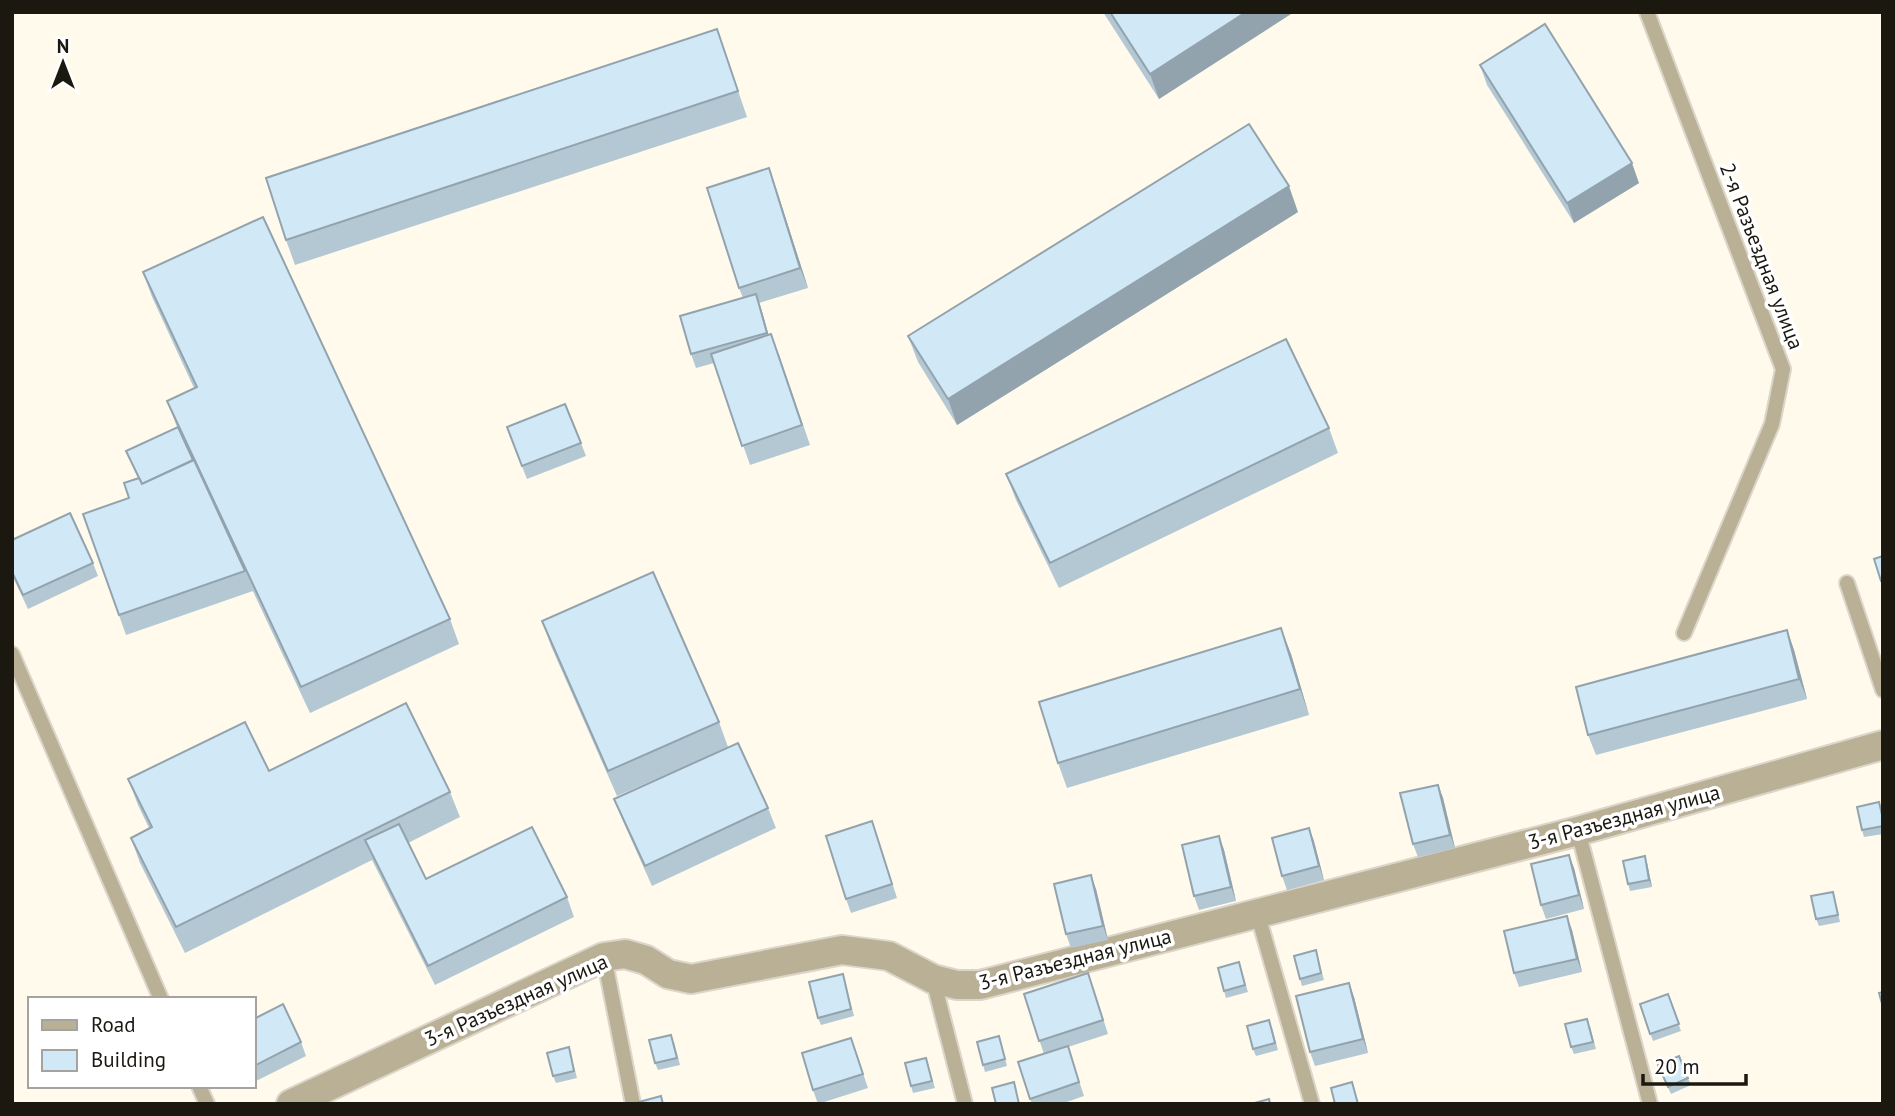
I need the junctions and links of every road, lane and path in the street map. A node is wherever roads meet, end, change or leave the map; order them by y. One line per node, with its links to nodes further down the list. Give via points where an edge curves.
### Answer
1 (1647, 12): 3 (lane, 2-я Разъездная улица, via 1783,369 1772,424)
2 (1847, 583): 5 (lane)
3 (1684, 633)
4 (12, 654): 11 (lane)
5 (1883, 690)
6 (1883, 745): 7 (street, 3-я Разъездная улица)
7 (1578, 831): 8 (street, 3-я Разъездная улица); 18 (lane)
8 (1256, 912): 10 (street, 3-я Разъездная улица, via 980,985); 17 (lane)
9 (604, 957): 10 (street, 3-я Разъездная улица, via 625,954 691,979 842,950 889,956); 14 (street, 3-я Разъездная улица); 15 (lane)
10 (933, 979): 16 (lane)
11 (160, 997)
12 (200, 1088): 13 (lane)
13 (207, 1104)
14 (291, 1104)
15 (633, 1104)
16 (965, 1104)
17 (1312, 1104)
18 (1650, 1104)

